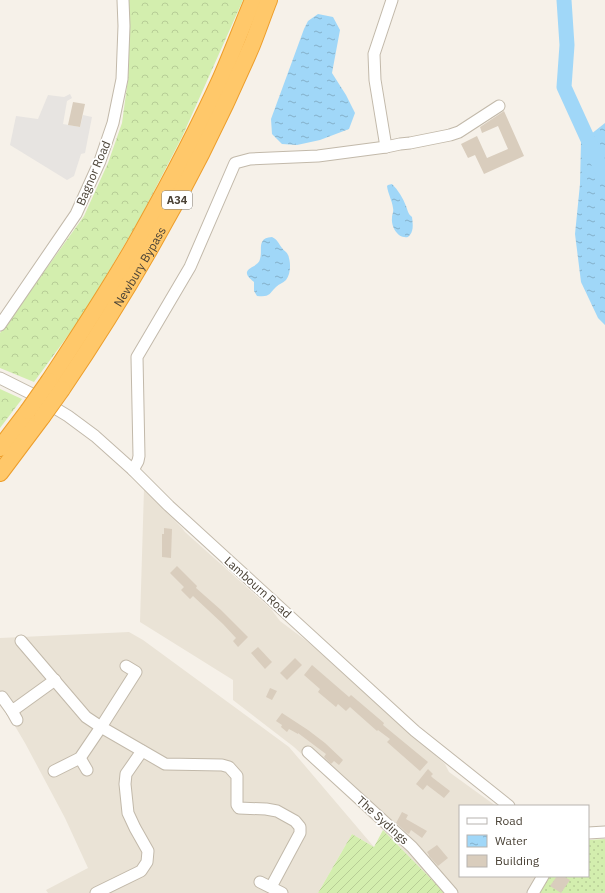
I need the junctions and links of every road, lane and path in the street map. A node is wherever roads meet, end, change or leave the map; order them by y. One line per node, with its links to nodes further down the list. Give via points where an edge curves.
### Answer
1 (123, 0): 7 (street, Bagnor Road, via 122,79 113,123 100,161 76,214)
2 (253, 0): 9 (highway, Newbury Bypass / A34, via 221,78 166,188)
3 (269, 0): 9 (highway, Newbury Bypass / A34, via 235,82 172,209 120,299)
4 (392, 0): 6 (street, via 374,54 375,80)
5 (499, 106): 6 (street, via 459,132)
6 (386, 147): 12 (street, via 318,156 250,159 234,163 190,267 136,357 139,456)
7 (0, 325)
8 (0, 378): 12 (street, Lambourn Road, via 68,416)
9 (56, 385): 10 (highway, Newbury Bypass / A34, bridge)
10 (35, 414): 11 (highway, Newbury Bypass / A34); 13 (highway, Newbury Bypass / A34)
11 (0, 448)
12 (133, 470): 24 (street, Lambourn Road, via 182,519 415,731)
13 (0, 473)
14 (21, 641): 16 (street)
15 (126, 666): 18 (street, via 140,675)
16 (54, 680): 17 (street, via 15,715); 18 (street, via 86,717)
17 (2, 697)
18 (101, 727): 19 (street); 21 (street)
19 (142, 751): 29 (street, via 165,764 229,767 236,776 236,805 239,808 277,811 295,821 300,827 300,833); 30 (street, via 126,774 125,784 128,813 148,851 147,862 141,871)
20 (308, 752): 32 (street, The Sydings, via 412,847)
21 (80, 758): 22 (street); 23 (street)
22 (54, 770)
23 (87, 770)
24 (508, 805)
25 (605, 832): 26 (street)
26 (589, 833)
27 (542, 877): 33 (street)
28 (260, 882): 29 (street)
29 (271, 887): 31 (street)
30 (96, 893)
31 (282, 893)
32 (452, 893)
33 (533, 893)

